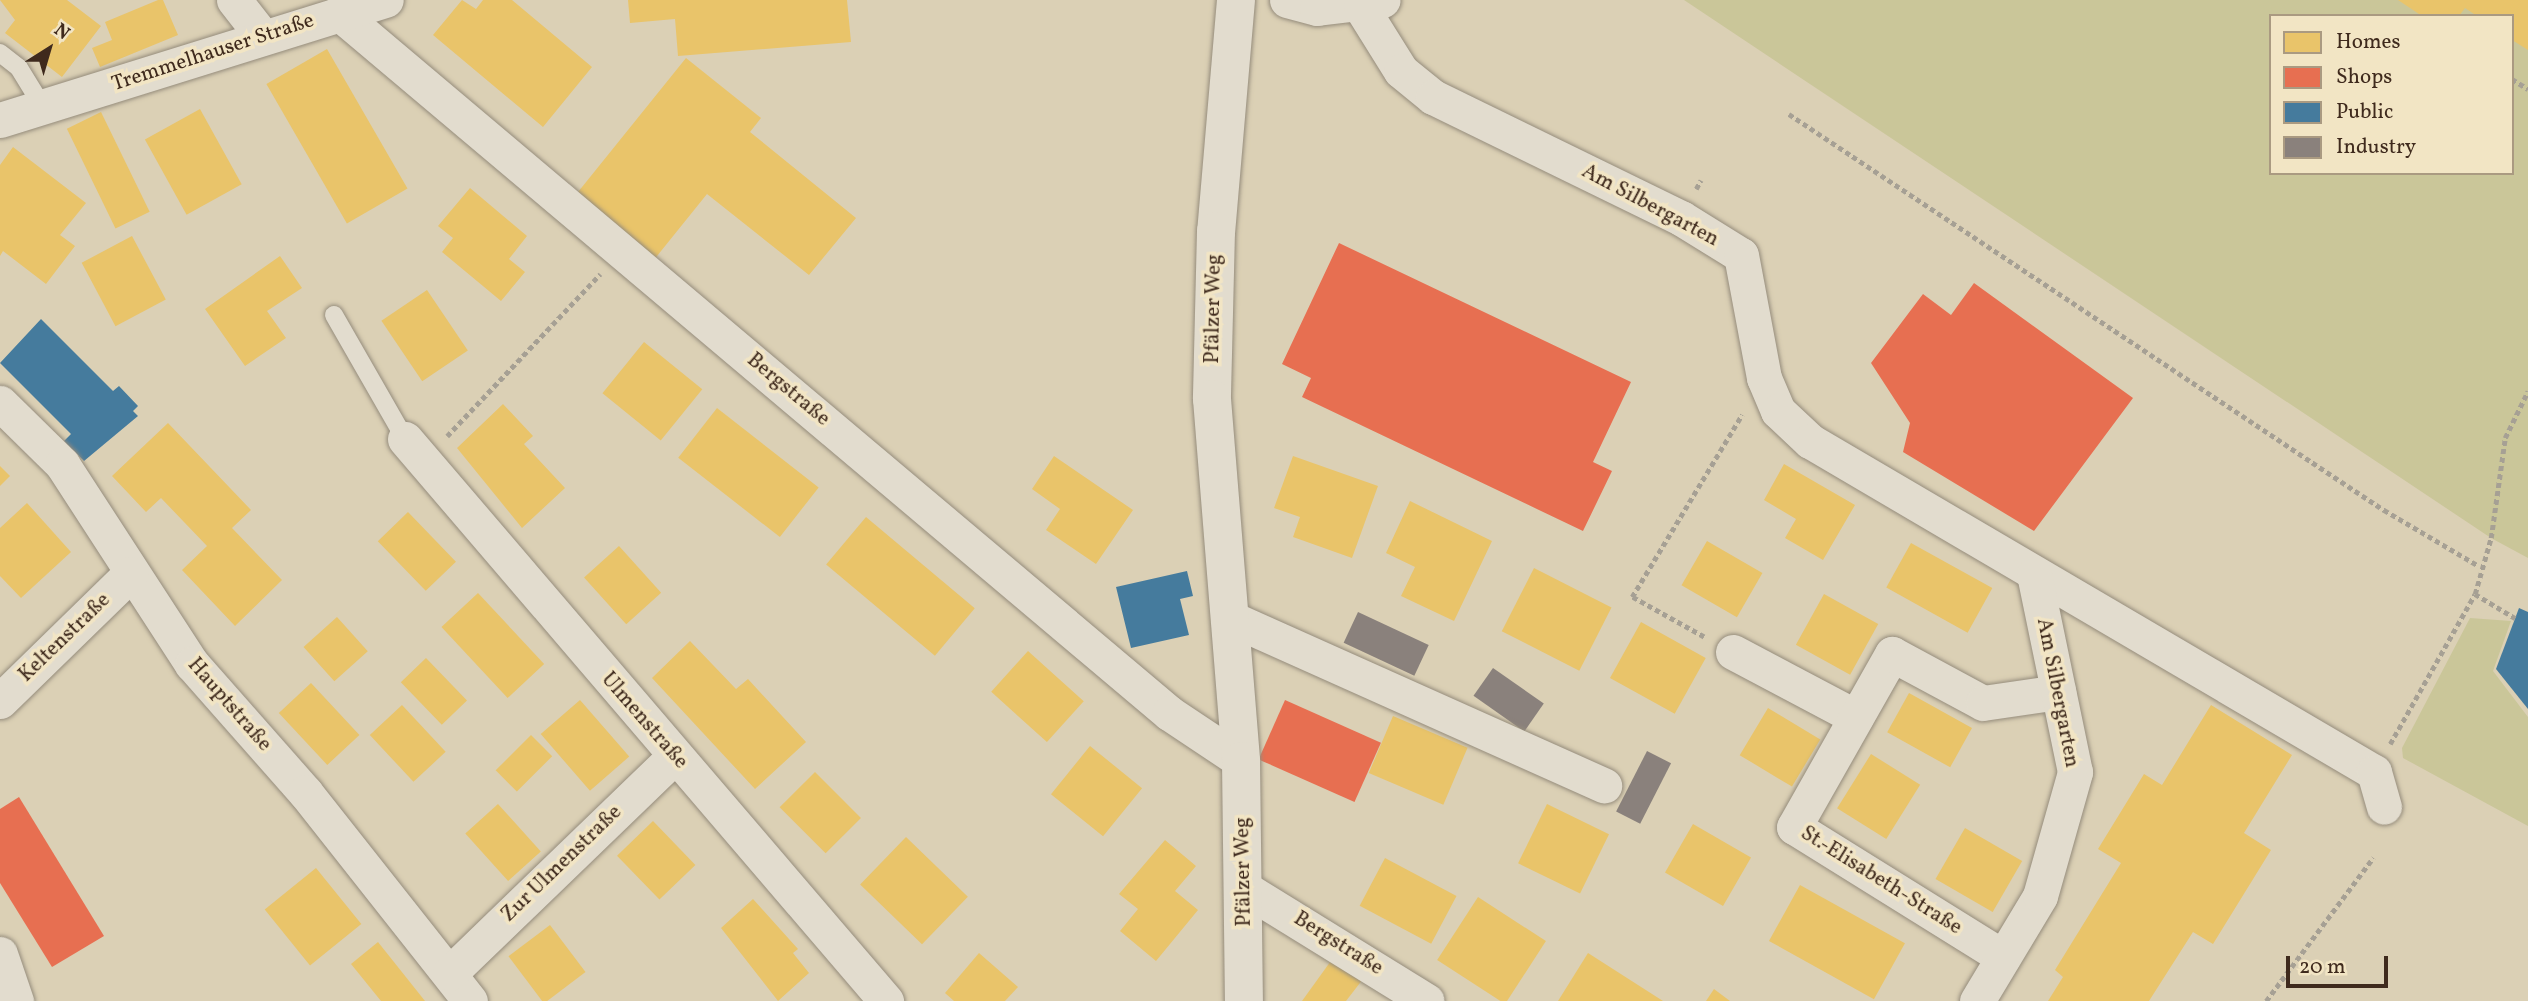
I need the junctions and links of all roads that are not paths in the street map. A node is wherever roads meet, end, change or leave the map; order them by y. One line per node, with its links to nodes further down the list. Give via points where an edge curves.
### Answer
1 (234, 0): 7 (street)
2 (386, 0): 6 (street, Tremmelhauser Straße)
3 (1236, 0): 16 (street, Pfälzer Weg, via 1216,231 1212,400)
4 (1287, 0): 5 (street, via 1317,8)
5 (1372, 3): 15 (street, Am Silbergarten, via 1401,71 1433,97 1681,218 1741,255 1764,378 1778,411 1810,441)
6 (339, 13): 7 (street, Tremmelhauser Straße); 22 (street, Bergstraße, via 1169,713)
7 (263, 37): 9 (street, Tremmelhauser Straße)
8 (0, 54): 9 (lane, via 19,68)
9 (43, 107): 10 (street, Tremmelhauser Straße)
10 (0, 120)
11 (334, 315): 13 (lane)
12 (0, 403): 14 (street, Hauptstraße, via 62,464)
13 (413, 451): 21 (street, Ulmenstraße)
14 (130, 574): 19 (street, Keltenstraße); 28 (street, Hauptstraße, via 192,664)
15 (2034, 574): 18 (street, Am Silbergarten); 24 (street, Am Silbergarten, via 2374,772)
16 (1230, 618): 22 (street, Pfälzer Weg); 23 (street)
17 (1733, 652): 20 (street)
18 (2058, 692): 20 (street, St.-Elisabeth-Straße, via 1983,703 1892,654); 27 (street, Am Silbergarten, via 2075,772 2040,896)
19 (0, 701)
20 (1856, 717): 27 (street, St.-Elisabeth-Straße, via 1794,827)
21 (675, 756): 28 (street, Zur Ulmenstraße); 31 (street, Ulmenstraße)
22 (1241, 761): 25 (street, Pfälzer Weg)
23 (1604, 785)
24 (2384, 807)
25 (1247, 890): 32 (street, Pfälzer Weg); 33 (street, Bergstraße)
26 (0, 954): 29 (street)
27 (2003, 957): 34 (street, Am Silbergarten)
28 (450, 973): 30 (street, Hauptstraße)
29 (16, 1001)
30 (470, 1001)
31 (886, 1001)
32 (1244, 1001)
33 (1427, 1001)
34 (1977, 1001)

